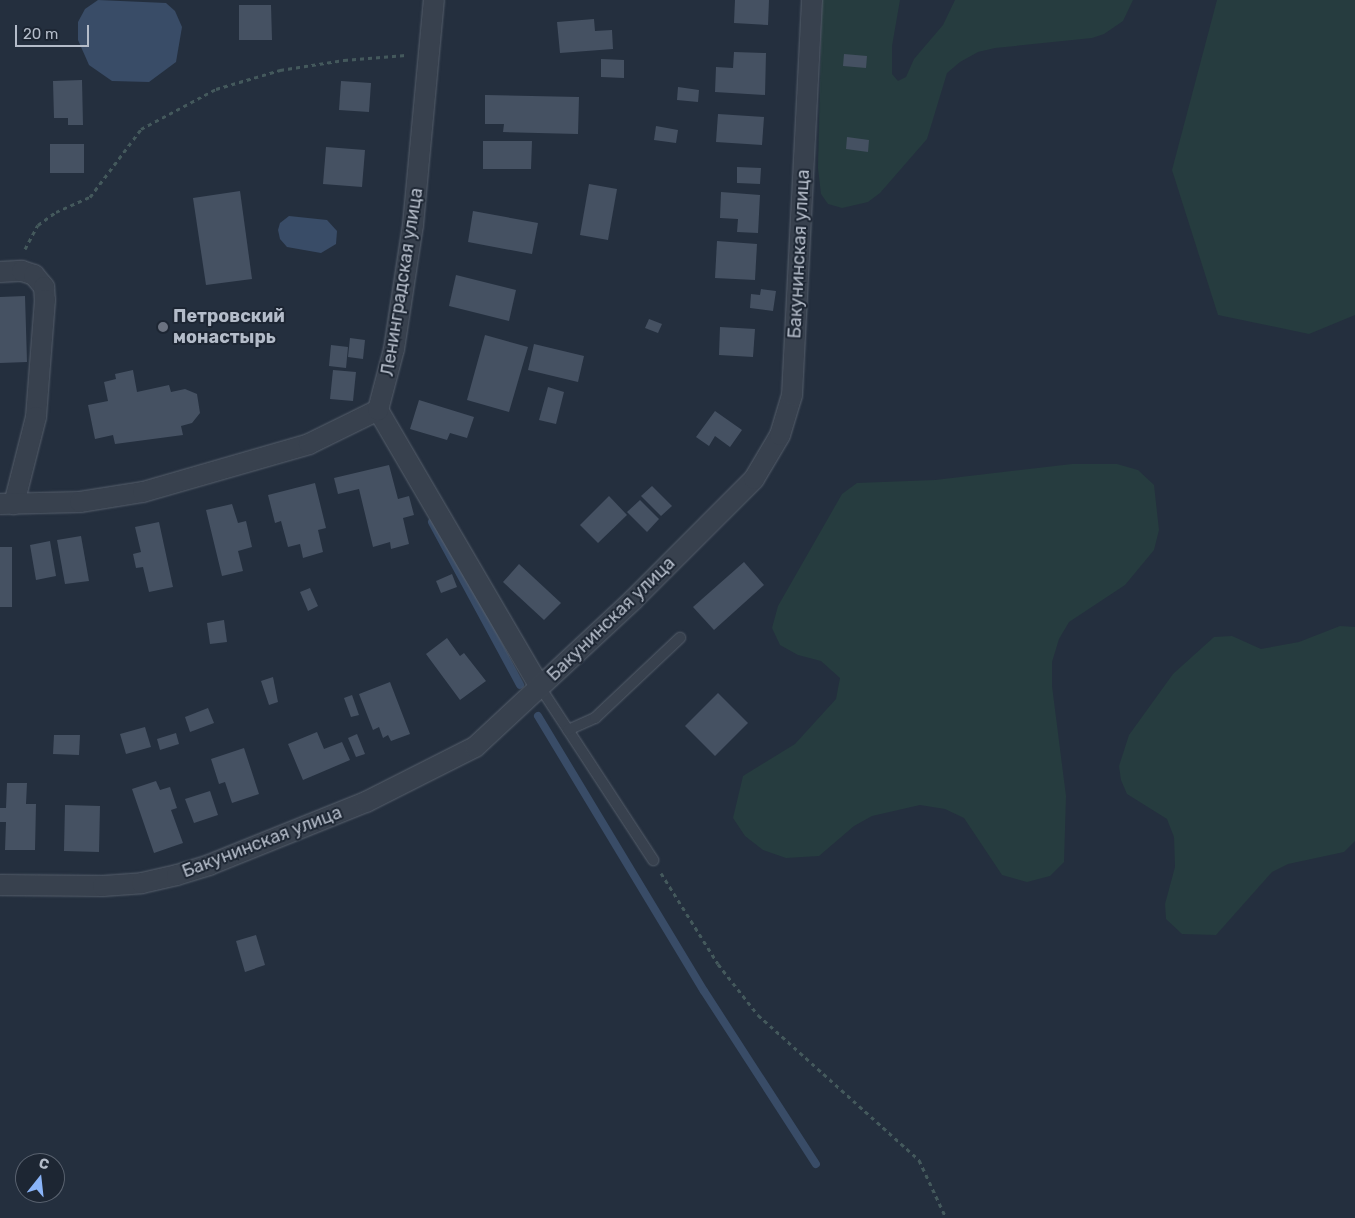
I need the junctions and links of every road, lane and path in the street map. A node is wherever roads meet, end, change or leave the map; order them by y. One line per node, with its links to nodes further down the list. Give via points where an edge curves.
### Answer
1 (434, 0): 3 (street, Ленинградская улица)
2 (812, 0): 9 (street, Бакунинская улица, via 792,395 780,435 754,479 634,600)
3 (429, 54): 4 (path, via 344,60 280,70 216,89 162,116 141,128 90,197 56,212 38,225 25,248); 6 (street, Ленинградская улица, via 414,225 394,349)
4 (22, 271): 5 (street); 7 (street, via 40,279 45,300 36,417)
5 (0, 272)
6 (378, 410): 7 (street, via 309,444 143,492 80,502); 9 (street)
7 (7, 504)
8 (680, 638): 10 (lane, via 595,718)
9 (540, 687): 10 (lane); 12 (street, Бакунинская улица, via 475,747 366,802 209,865 142,883)
10 (568, 730): 11 (lane)
11 (652, 860): 13 (path, via 718,964 758,1015 919,1160)
12 (0, 885)
13 (946, 1218)

